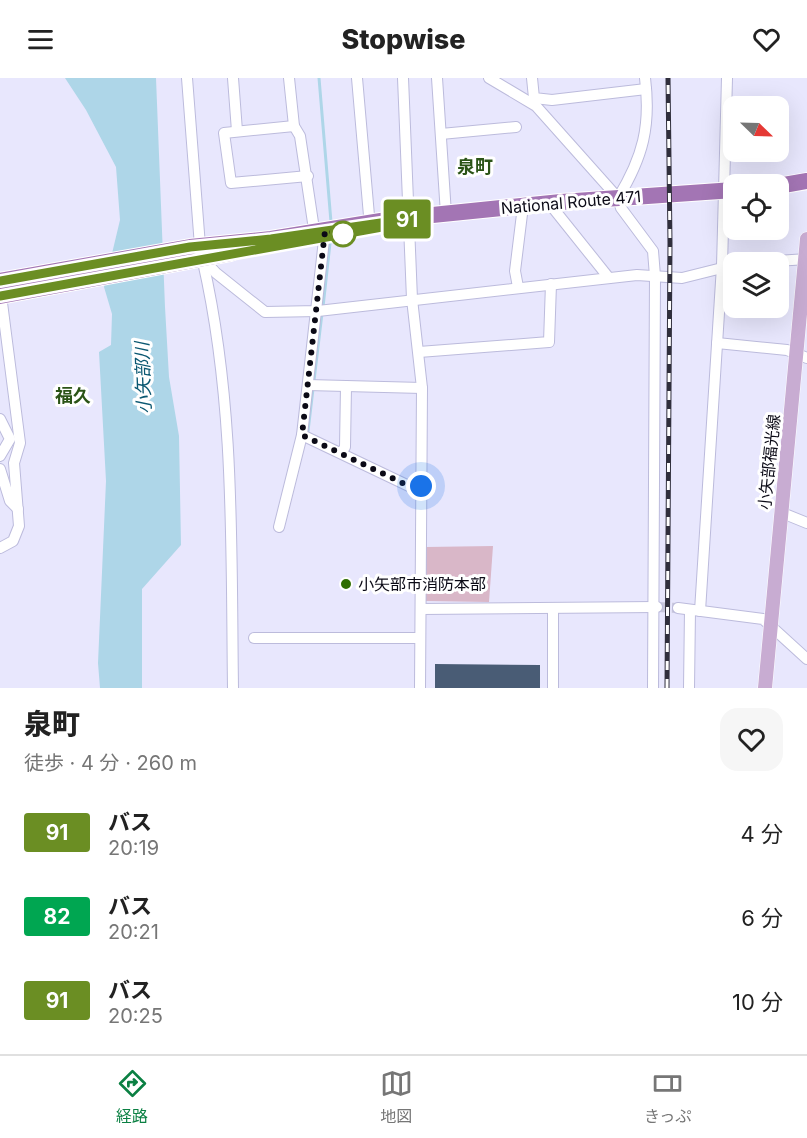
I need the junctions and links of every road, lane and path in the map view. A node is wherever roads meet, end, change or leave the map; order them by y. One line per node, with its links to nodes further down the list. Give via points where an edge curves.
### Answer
1 (187, 78): 28 (street)
2 (233, 78): 13 (street)
3 (289, 78): 11 (street)
4 (357, 78): 25 (street)
5 (403, 78): 24 (street)
6 (436, 78): 14 (street)
7 (489, 78): 20 (street, via 536,106)
8 (532, 78): 10 (street, via 534,98 552,100)
9 (727, 78): 15 (street)
10 (646, 83): 20 (street, via 642,150 636,169)
11 (294, 126): 13 (street); 16 (street, via 300,136)
12 (516, 127): 14 (street)
13 (237, 131): 16 (street, via 224,133 231,183)
14 (441, 134): 23 (street)
15 (729, 174)
16 (308, 176): 26 (street)
17 (807, 181): 18 (highway)
18 (789, 184)
19 (723, 190): 20 (highway, National Route 471)
20 (618, 198): 21 (highway, National Route 471); 32 (street, via 621,208 653,251)
21 (549, 203): 22 (highway, National Route 471); 33 (street)
22 (523, 206): 23 (highway, National Route 471); 36 (street, via 515,271)
23 (446, 214): 24 (highway, National Route 471)
24 (408, 219): 25 (highway, National Route 471); 37 (street)
25 (370, 226): 26 (highway, National Route 471)
26 (320, 235): 28 (highway, National Route 471); 39 (street)
27 (807, 239): 29 (main road, 小矢部福光線)
28 (196, 253): 35 (highway, National Route 471); 39 (street, via 265,312); 66 (street, via 210,293 231,470)
29 (807, 259): 30 (street); 42 (main road, 小矢部福光線)
30 (789, 260)
31 (723, 266): 32 (street, via 682,278)
32 (655, 276): 33 (street); 57 (street)
33 (609, 278): 34 (street)
34 (551, 284): 36 (street); 41 (street, via 549,342)
35 (3, 286): 52 (street, via 20,443 14,463)
36 (518, 287): 37 (street)
37 (412, 299): 39 (street); 41 (street)
38 (723, 300): 40 (street)
39 (318, 311): 43 (street)
40 (717, 343): 42 (street, via 787,350); 61 (street)
41 (419, 352): 45 (street)
42 (801, 357): 53 (main road, 小矢部福光線)
43 (308, 385): 44 (street); 47 (street)
44 (346, 386): 45 (street); 48 (street)
45 (422, 388): 51 (street)
46 (0, 419): 49 (street, via 10,439)
47 (302, 435): 48 (street); 55 (street)
48 (342, 452): 51 (street, via 411,487)
49 (0, 456)
50 (0, 469): 52 (street, via 9,501)
51 (421, 486): 60 (street)
52 (18, 509): 56 (street, via 20,526 13,541)
53 (780, 512): 54 (street); 62 (main road, 小矢部福光線)
54 (807, 523)
55 (279, 527)
56 (0, 548)
57 (655, 607): 58 (street); 69 (street)
58 (553, 608): 60 (street); 68 (street)
59 (678, 608): 61 (street)
60 (421, 609): 64 (street)
61 (695, 611): 62 (street, via 763,619); 70 (street)
62 (772, 624): 65 (street); 71 (main road, 小矢部福光線)
63 (254, 638): 64 (street)
64 (420, 638): 67 (street)
65 (807, 659)
66 (232, 688)
67 (420, 688)
68 (554, 688)
69 (653, 688)
70 (689, 688)
71 (765, 688)

